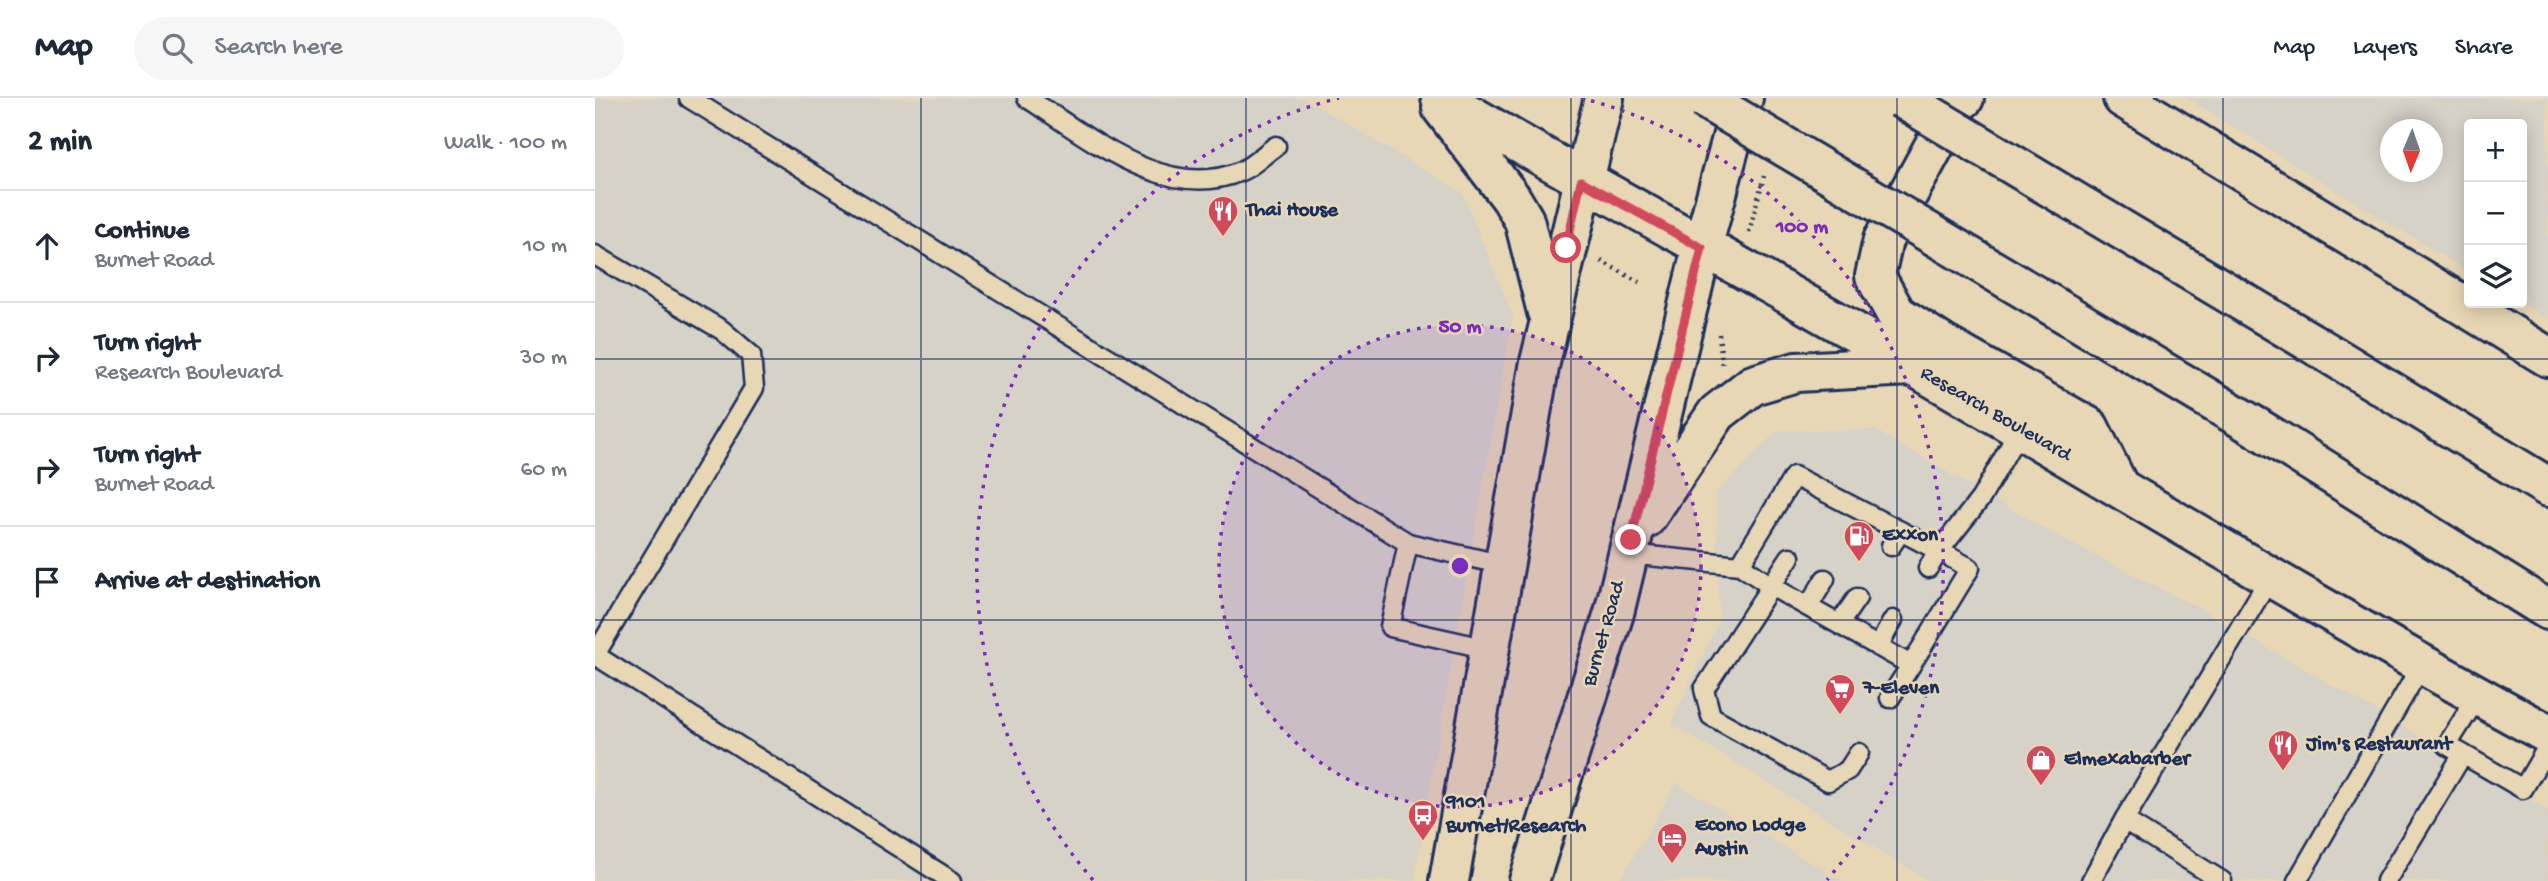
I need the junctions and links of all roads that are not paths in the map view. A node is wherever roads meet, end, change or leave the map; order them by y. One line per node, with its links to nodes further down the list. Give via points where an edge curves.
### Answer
1 (689, 98): 22 (lane)
2 (1027, 98): 11 (lane, via 1128,161 1168,177 1212,178 1242,171)
3 (1435, 98): 15 (main road, via 1524,220)
4 (1441, 98): 12 (main road, Research Boulevard)
5 (1604, 98): 12 (main road)
6 (1703, 98): 35 (main road, bridge, via 2256,427)
7 (1743, 98): 13 (main road, Burnet Road)
8 (1901, 98): 20 (main road, bridge)
9 (1964, 98): 19 (main road, via 1883,240 1875,276 1896,314 2089,427)
10 (2123, 98): 16 (main road)
11 (1276, 146)
12 (1581, 181): 13 (main road, Research Boulevard); 15 (main road)
13 (1702, 248): 17 (main road, Research Boulevard); 24 (main road, Burnet Road)
14 (595, 255): 40 (lane, via 722,330 751,355 754,388)
15 (1549, 323): 27 (main road)
16 (2548, 356)
17 (1912, 366): 18 (main road, Research Boulevard); 24 (main road, via 1796,372 1753,385 1717,413)
18 (2021, 429): 19 (main road, Research Boulevard); 25 (lane, via 1981,498)
19 (2119, 487): 30 (main road, Research Boulevard)
20 (2548, 487)
21 (1901, 531): 23 (lane); 25 (lane); 28 (lane, via 1862,519 1794,476)
22 (1408, 543): 27 (lane); 39 (lane, via 1390,627)
23 (1891, 546)
24 (1629, 547): 28 (lane); 52 (main road, Burnet Road, via 1614,613)
25 (1939, 551): 29 (lane); 41 (lane, via 1970,568)
26 (1790, 557): 32 (lane)
27 (1504, 565): 39 (main road)
28 (1740, 565): 32 (lane)
29 (1928, 569)
30 (2271, 576): 42 (main road, Research Boulevard); 49 (lane)
31 (1825, 579): 34 (lane)
32 (1771, 586): 34 (lane); 47 (lane, via 1704,689 1711,716 1828,781 1848,770)
33 (1857, 598): 37 (lane)
34 (1808, 607): 37 (lane)
35 (2548, 610)
36 (1893, 620): 38 (lane)
37 (1839, 624): 38 (lane)
38 (1878, 647): 41 (lane)
39 (1489, 649): 51 (main road)
40 (595, 655): 50 (lane)
41 (1911, 665): 44 (lane)
42 (2421, 666): 43 (main road, Research Boulevard); 55 (lane)
43 (2477, 696): 45 (main road, Research Boulevard); 48 (lane, via 2447,745)
44 (1890, 698)
45 (2548, 734)
46 (2548, 746): 48 (lane, via 2523,789)
47 (1859, 753)
48 (2463, 754): 56 (lane)
49 (2124, 820): 53 (lane); 54 (lane)
50 (953, 881)
51 (1449, 881)
52 (1529, 881)
53 (2091, 881)
54 (2222, 881)
55 (2297, 881)
56 (2386, 881)

